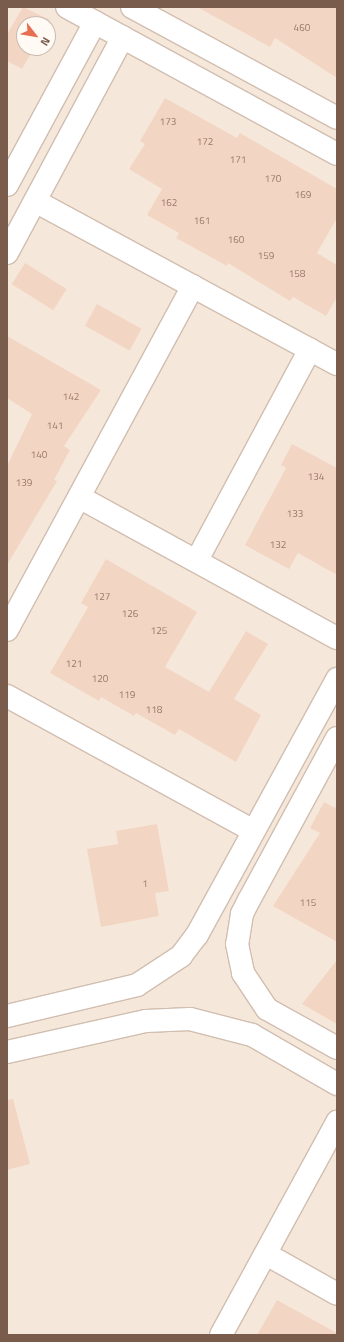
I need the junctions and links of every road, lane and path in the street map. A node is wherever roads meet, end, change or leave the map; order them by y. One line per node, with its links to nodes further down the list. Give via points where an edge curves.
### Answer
1 (67, 7): 4 (street)
2 (132, 7): 3 (street)
3 (153, 12): 6 (street)
4 (95, 22): 5 (street); 8 (street)
5 (123, 37): 7 (street); 9 (street)
6 (337, 118)
7 (337, 154)
8 (8, 183)
9 (35, 201): 10 (street); 11 (street)
10 (7, 253)
11 (193, 286): 12 (street); 14 (street)
12 (310, 349): 13 (street); 15 (street)
13 (337, 364)
14 (79, 497): 15 (street); 16 (street)
15 (197, 560): 17 (street)
16 (7, 630)
17 (337, 638)
18 (337, 678): 21 (street)
19 (7, 696): 21 (street)
20 (337, 738): 23 (street, via 249,900 238,944 243,973 267,1008)
21 (254, 831): 22 (street, via 197,935 161,973 112,993)
22 (7, 1016)
23 (337, 1048)
24 (7, 1052): 25 (street, via 146,1021 190,1019 252,1035)
25 (337, 1084)
26 (337, 1122): 27 (street)
27 (266, 1254): 28 (street); 29 (street)
28 (337, 1294)
29 (221, 1335)

